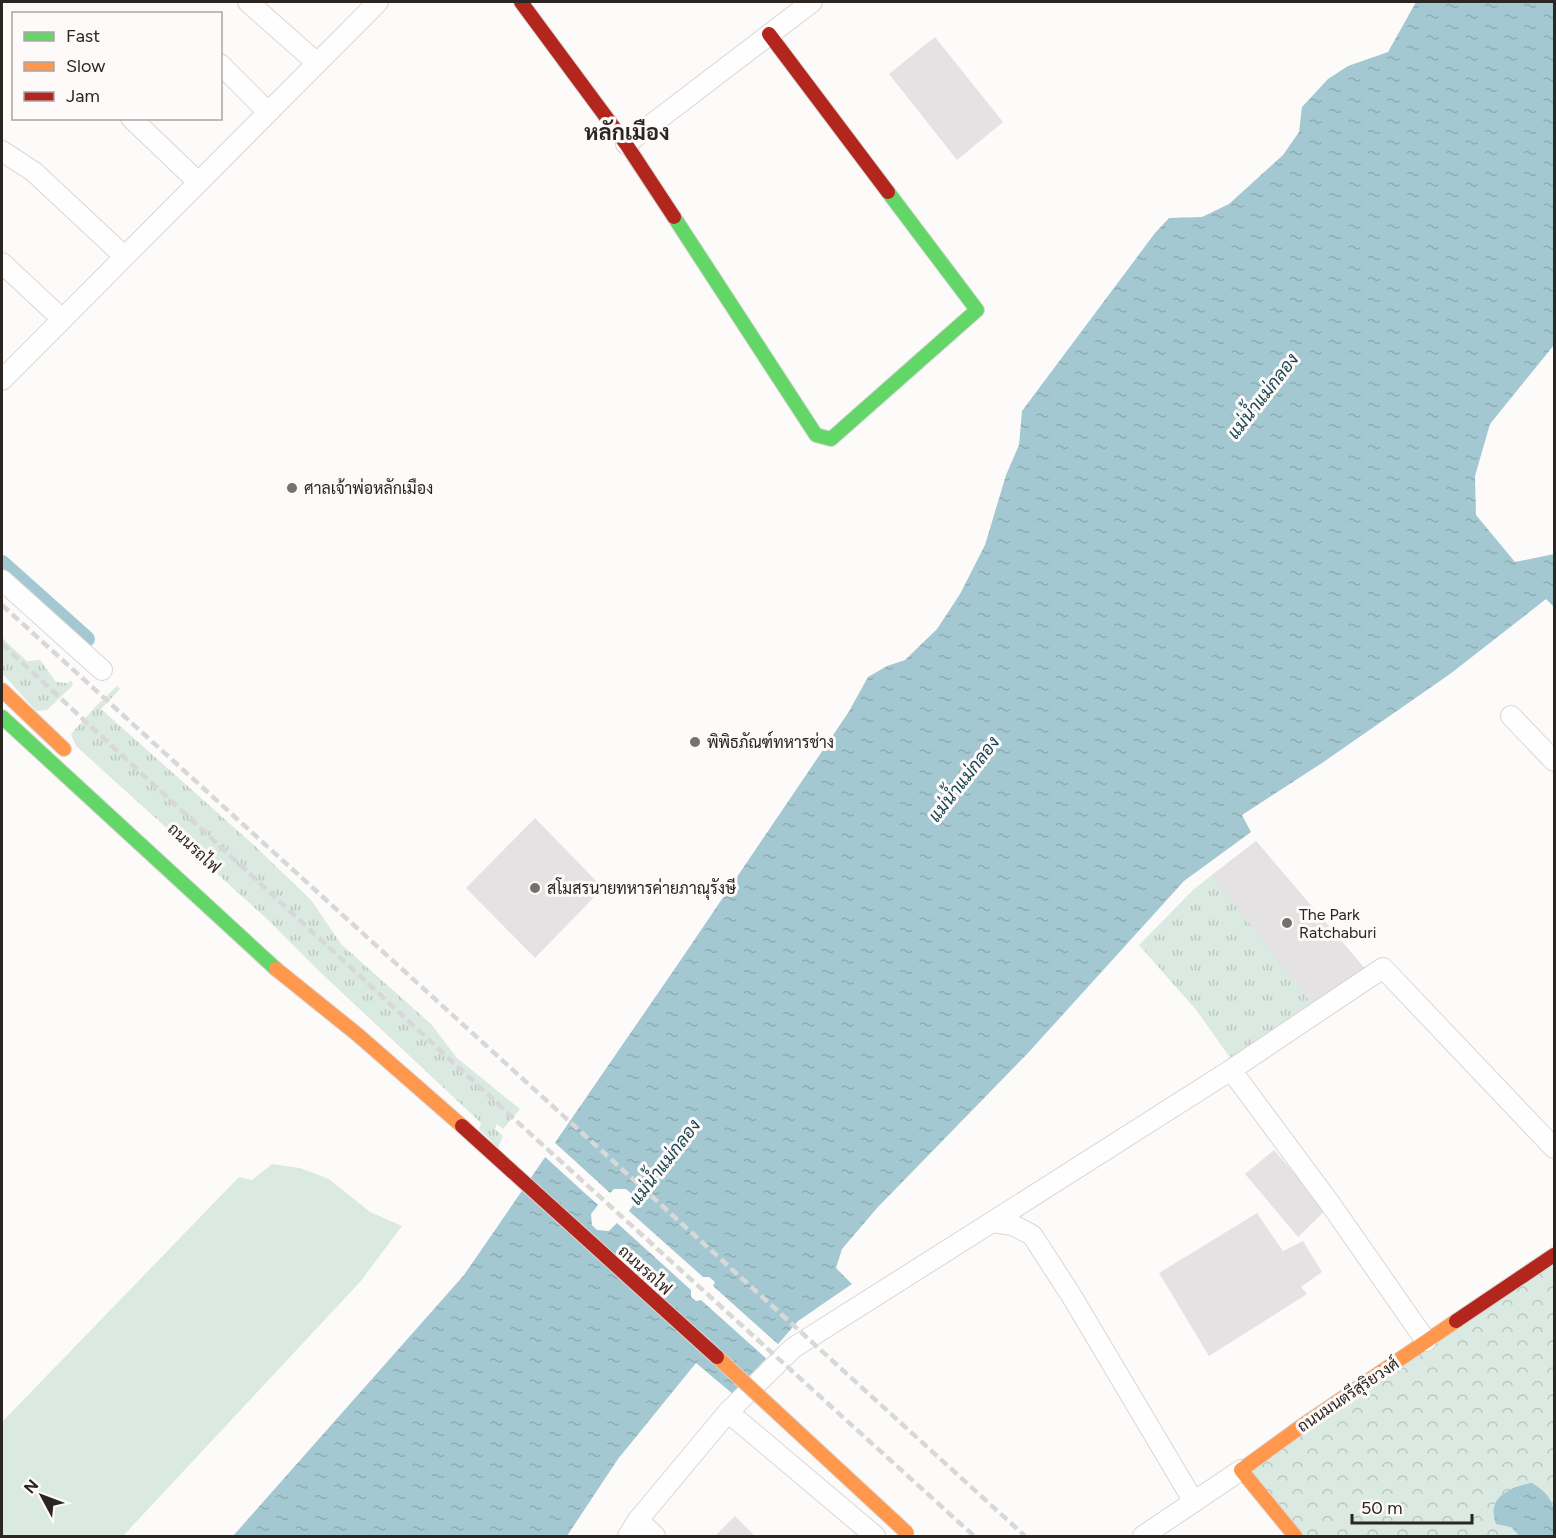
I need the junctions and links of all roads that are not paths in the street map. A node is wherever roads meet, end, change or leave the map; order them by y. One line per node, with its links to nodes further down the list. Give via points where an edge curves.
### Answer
1 (248, 2): 6 (street)
2 (378, 2): 6 (street)
3 (521, 2): 10 (main road)
4 (812, 2): 5 (street)
5 (770, 34): 10 (street); 10 (main road, via 977,310 831,439 816,435)
6 (317, 63): 8 (street)
7 (222, 66): 8 (street)
8 (268, 112): 12 (street)
9 (133, 120): 12 (street)
10 (626, 144)
11 (2, 152): 13 (street, via 34,172)
12 (198, 182): 13 (street)
13 (124, 256): 15 (street)
14 (2, 263): 15 (street)
15 (62, 319): 16 (street)
16 (2, 380)
17 (2, 580): 18 (street)
18 (102, 670)
19 (2, 690): 22 (main road)
20 (1511, 716): 23 (street)
21 (2, 717): 25 (main road, ถนนรถไฟ, via 265,960)
22 (77, 760)
23 (1554, 761)
24 (279, 952): 25 (main road, ถนนรถไฟ)
25 (358, 1035): 36 (main road, ถนนรถไฟ, bridge)
26 (1231, 1070): 27 (street, via 1383,968); 28 (street); 30 (street)
27 (1554, 1148)
28 (992, 1222): 31 (street, via 793,1348); 33 (street, via 1012,1225 1032,1235)
29 (1554, 1255): 30 (main road, ถนนมนตรีสุริยวงศ์)
30 (1426, 1341): 32 (main road, ถนนมนตรีสุริยวงศ์)
31 (728, 1412): 34 (street); 38 (street)
32 (1241, 1470): 33 (street, ถนนมนตรีสุริยวงศ์); 39 (main road)
33 (1194, 1502): 35 (street, ถนนมนตรีสุริยวงศ์)
34 (633, 1528): 37 (street)
35 (1147, 1534)
36 (909, 1535)
37 (655, 1536)
38 (875, 1536)
39 (1295, 1536)

